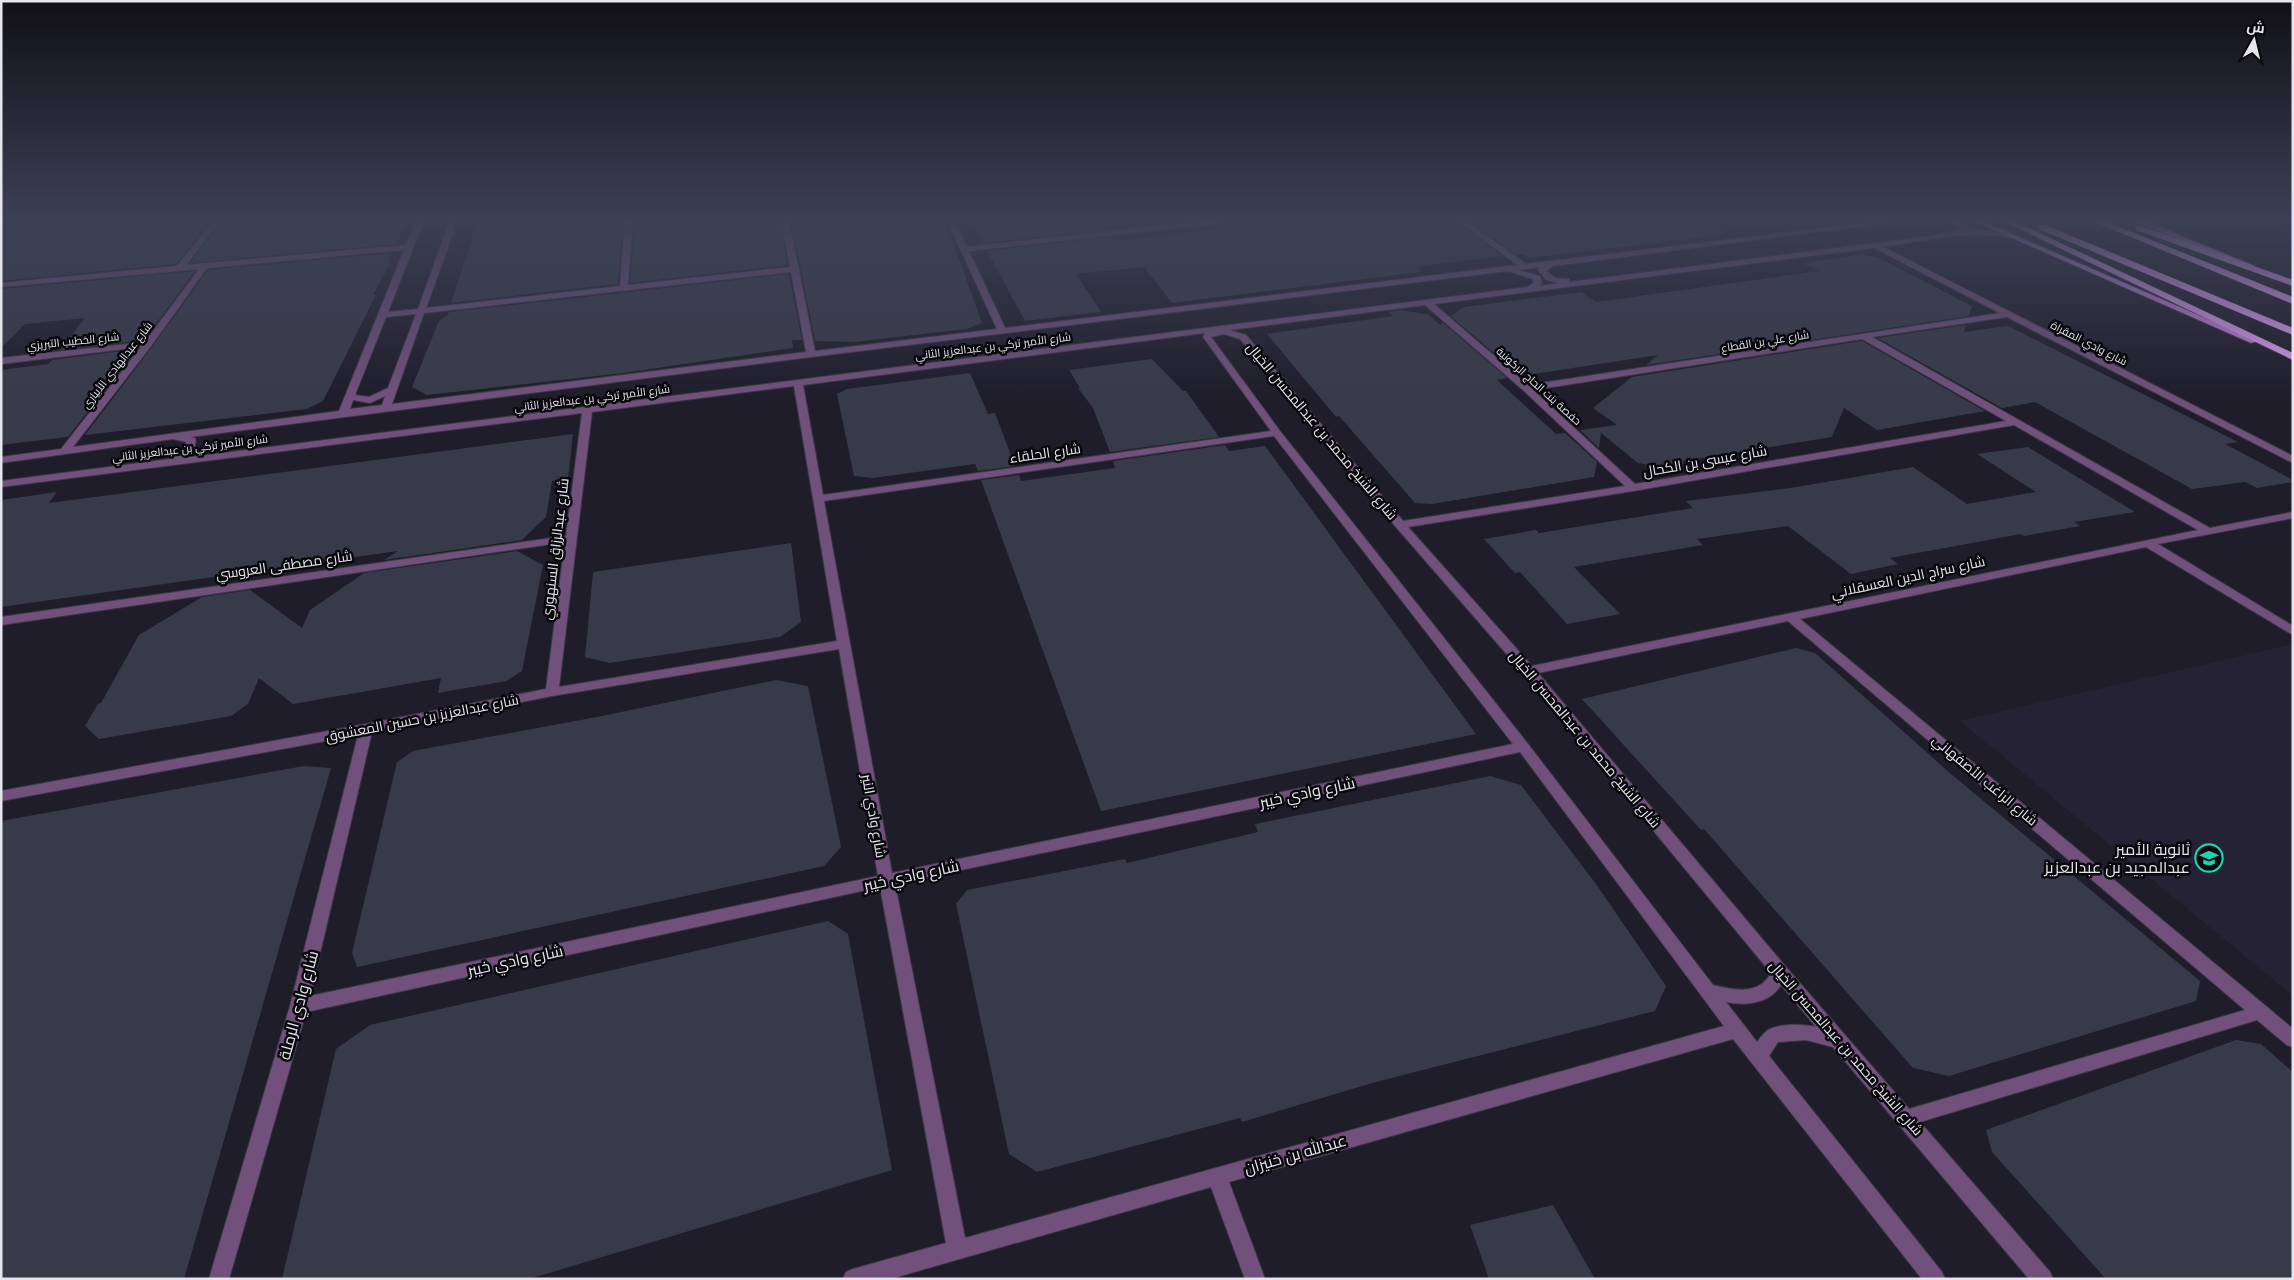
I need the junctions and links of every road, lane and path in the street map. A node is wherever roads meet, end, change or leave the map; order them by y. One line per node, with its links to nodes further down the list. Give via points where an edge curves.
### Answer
1 (63, 280): 19 (street)
2 (195, 280): 30 (street, شارع عبدالهادي الأبياري)
3 (396, 280): 26 (street)
4 (432, 280): 24 (street)
5 (625, 280): 20 (street)
6 (698, 280): 20 (street)
7 (797, 280): 31 (street)
8 (979, 280): 27 (street)
9 (1418, 280): 27 (street, شارع الأمير تركي بن عبدالعزيز الثاني)
10 (1537, 280): 21 (street, via 1538,283)
11 (1564, 280): 18 (street)
12 (1604, 280): 18 (street, شارع الأمير تركي بن عبدالعزيز الثاني)
13 (1941, 280): 25 (street, شارع وادي المقراة)
14 (2111, 280): 32 (main road)
15 (2130, 280): 32 (highway)
16 (2168, 280): 28 (highway)
17 (2241, 280): 22 (highway)
18 (1586, 282): 21 (street, شارع الأمير تركي بن عبدالعزيز الثاني)
19 (1, 286)
20 (624, 288): 24 (street)
21 (1528, 290): 23 (street, شارع الأمير تركي بن عبدالعزيز الثاني)
22 (2293, 301)
23 (1428, 303): 34 (street, شارع الأمير تركي بن عبدالعزيز الثاني); 35 (street, حفصة بنت الحاج الركونية)
24 (420, 311): 26 (street); 36 (street)
25 (2008, 314): 29 (street, شارع علي بن القطاع); 46 (street, شارع وادي المقراة)
26 (382, 315): 37 (street)
27 (1002, 331): 31 (street, شارع الأمير تركي بن عبدالعزيز الثاني)
28 (2293, 332)
29 (1865, 337): 35 (street, شارع علي بن القطاع); 41 (street)
30 (148, 344): 33 (street, شارع الخطيب التبريزي); 44 (street, شارع عبدالهادي الأبياري)
31 (812, 354): 38 (street, شارع الأمير تركي بن عبدالعزيز الثاني)
32 (2292, 357)
33 (1, 361)
34 (798, 383): 39 (street, شارع الأمير تركي بن عبدالعزيز الثاني); 50 (street, شارع وادي النير)
35 (1526, 388): 49 (street, حفصة بنت الحاج الركونية)
36 (393, 389): 37 (street, via 370,400); 38 (street)
37 (351, 397): 40 (street)
38 (385, 409): 40 (street, شارع الأمير تركي بن عبدالعزيز الثاني)
39 (587, 410): 47 (street, شارع الأمير تركي بن عبدالعزيز الثاني); 54 (street, شارع عبدالرزاق السنهوري)
40 (343, 414): 43 (street, شارع الأمير تركي بن عبدالعزيز الثاني)
41 (2015, 422): 49 (street, شارع عيسى بن الكحال); 53 (street)
42 (1277, 433): 50 (street, شارع الحلقاء); 52 (street, شارع الشيخ محمد بن عبدالمحسن الخيال, via 1207,337 1209,333 1224,331 1243,337); 63 (street, شارع الشيخ محمد بن عبدالمحسن الخيال)
43 (170, 436): 44 (street, شارع الأمير تركي بن عبدالعزيز الثاني); 47 (street, via 191,440 190,445 182,454)
44 (64, 452): 45 (street, شارع الأمير تركي بن عبدالعزيز الثاني)
45 (1, 460)
46 (2293, 460)
47 (162, 462): 48 (street, شارع الأمير تركي بن عبدالعزيز الثاني)
48 (1, 484)
49 (1633, 488): 52 (street, شارع عيسى بن الكحال)
50 (818, 499): 59 (street, شارع وادي النير)
51 (2293, 515): 53 (street, شارع سراج الدين العسقلاني)
52 (1400, 525): 60 (street, شارع الشيخ محمد بن عبدالمحسن الخيال)
53 (2208, 531): 55 (street, شارع سراج الدين العسقلاني)
54 (572, 538): 57 (street, شارع مصطفى العروسي); 61 (street, شارع عبدالرزاق السنهوري)
55 (2148, 543): 56 (street, شارع سراج الدين العسقلاني); 58 (street)
56 (1791, 617): 60 (street, شارع سراج الدين العسقلاني); 69 (street, شارع الراغب الأصفهاني)
57 (1, 621)
58 (2293, 631)
59 (844, 644): 61 (street, شارع عبدالعزيز بن حسين المعشوق); 65 (street, شارع وادي النير)
60 (1529, 671): 66 (street, شارع الشيخ محمد بن عبدالمحسن الخيال)
61 (552, 692): 62 (street, شارع عبدالعزيز بن حسين المعشوق)
62 (366, 729): 64 (street, شارع عبدالعزيز بن حسين المعشوق); 68 (street, شارع وادي الرملة)
63 (1523, 747): 65 (street, شارع وادي خيبر); 67 (street, شارع الشيخ محمد بن عبدالمحسن الخيال)
64 (1, 796)
65 (886, 880): 68 (street, شارع وادي خيبر); 76 (street, شارع وادي النير)
66 (1780, 972): 67 (street, via 1776,984 1763,993 1743,999); 71 (street, شارع الشيخ محمد بن عبدالمحسن الخيال)
67 (1706, 990): 70 (street, شارع الشيخ محمد بن عبدالمحسن الخيال)
68 (299, 1006): 77 (street, شارع وادي الرملة)
69 (2261, 1012): 72 (street, شارع الراغب الأصفهاني); 74 (street)
70 (1737, 1030): 73 (street, شارع الشيخ محمد بن عبدالمحسن الخيال); 75 (street, عبدالله بن خنيزان)
71 (1838, 1040): 73 (street, via 1814,1032 1794,1031 1773,1036); 74 (street, شارع الشيخ محمد بن عبدالمحسن الخيال)
72 (2293, 1040)
73 (1759, 1058): 80 (street, شارع الشيخ محمد بن عبدالمحسن الخيال)
74 (1906, 1118): 81 (street, شارع الشيخ محمد بن عبدالمحسن الخيال)
75 (1217, 1176): 76 (street, عبدالله بن خنيزان); 79 (street)
76 (957, 1249): 78 (street, عبدالله بن خنيزان)
77 (219, 1279)
78 (853, 1279)
79 (1255, 1279)
80 (1935, 1279)
81 (2043, 1279)

